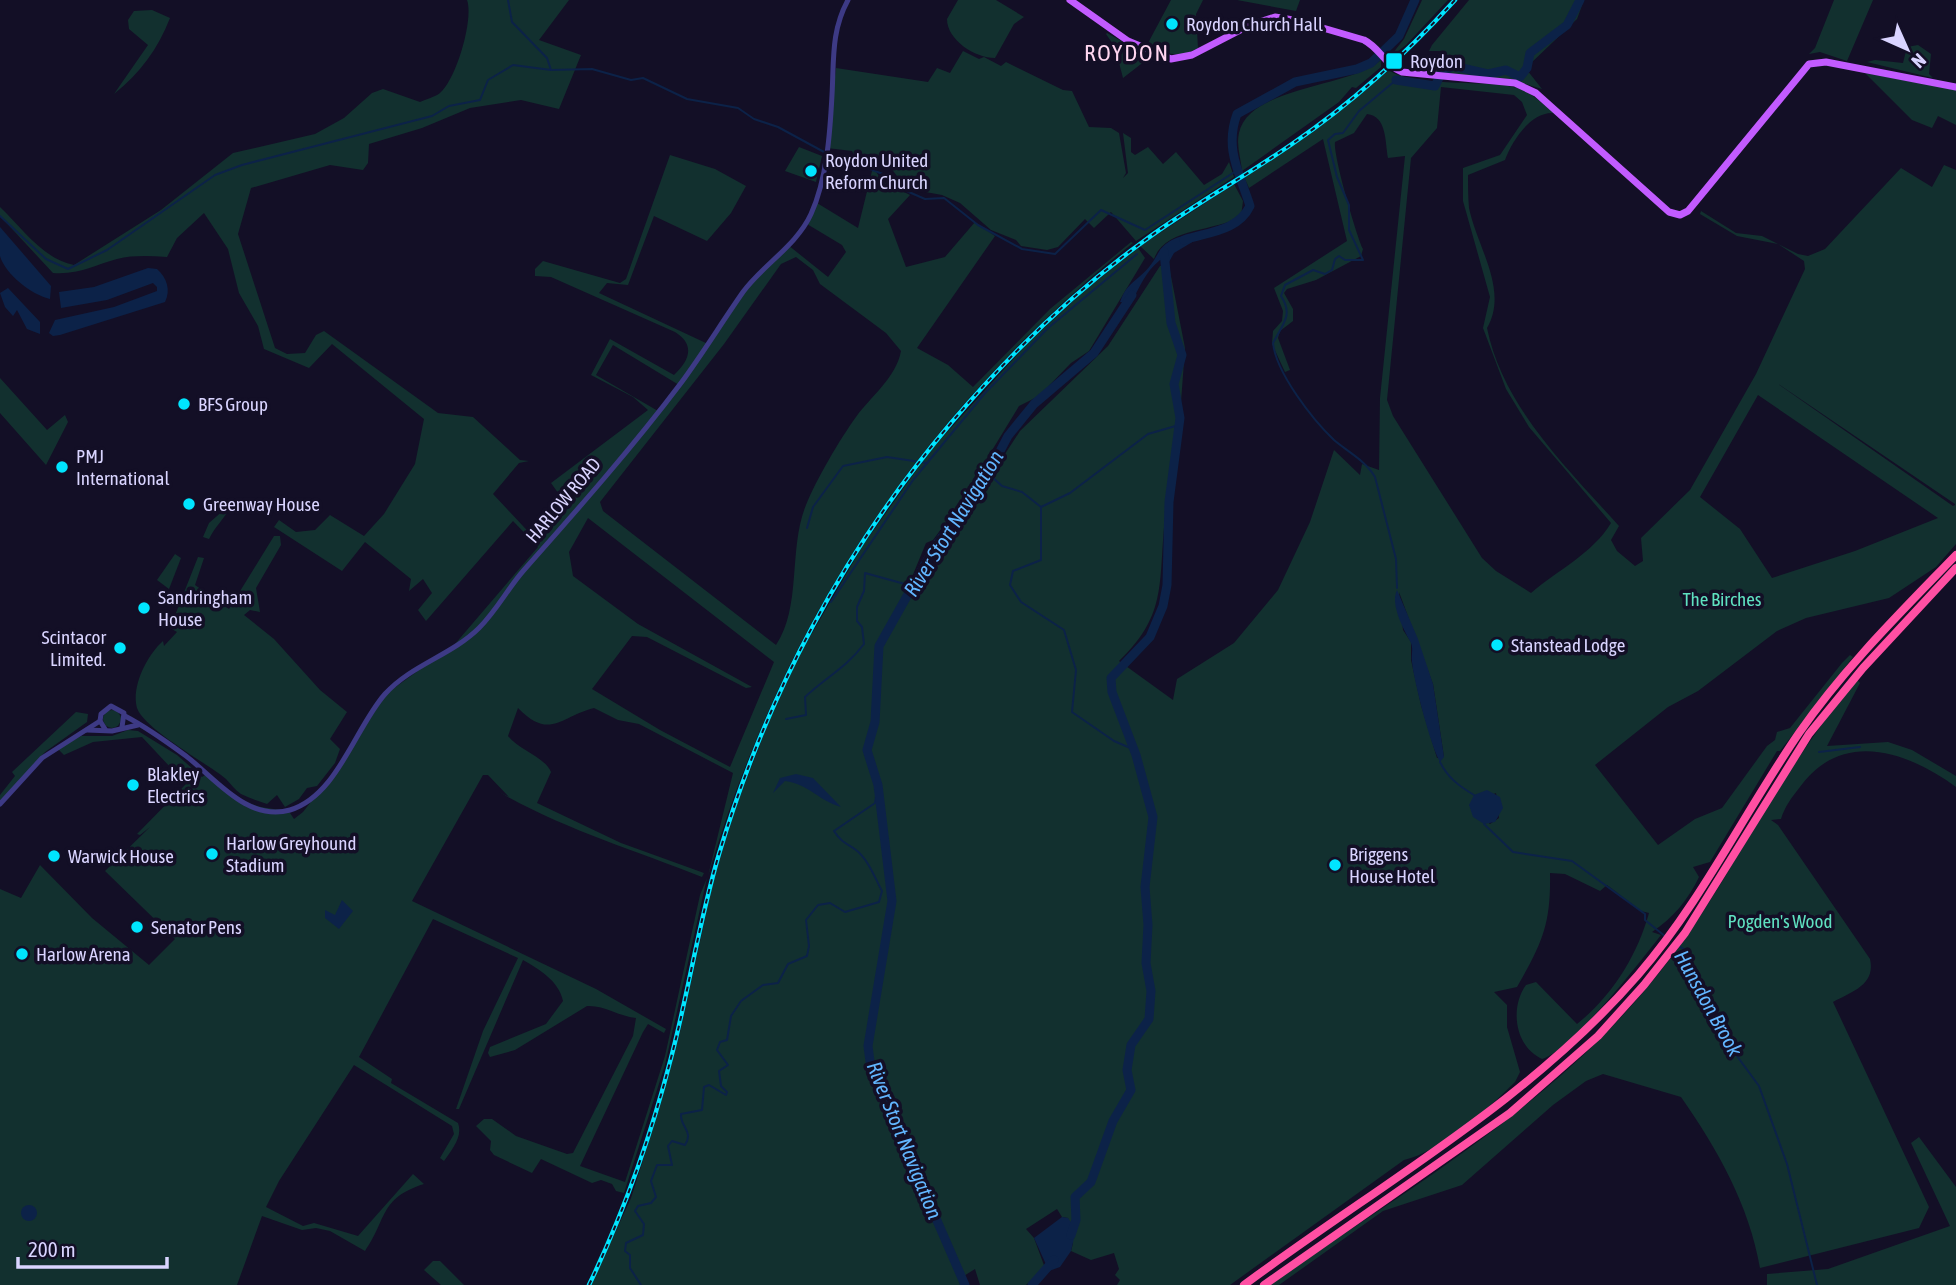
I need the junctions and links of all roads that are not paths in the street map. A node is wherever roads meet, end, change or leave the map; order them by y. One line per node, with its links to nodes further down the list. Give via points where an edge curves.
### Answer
1 (848, 0): 8 (street, HARLOW ROAD, via 835,32 824,166 807,222 748,286 679,386 478,629 386,694 316,794 288,810 266,811 248,805)
2 (1070, 0): 3 (main road, via 1139,47 1171,58 1192,55 1250,25 1275,18 1357,38 1402,72 1515,83 1536,93 1669,212 1680,215 1809,64 1826,62)
3 (1956, 87)
4 (1956, 555): 13 (highway, via 1823,700 1676,926 1596,1020 1516,1092)
5 (1956, 568): 14 (highway, via 1809,734 1685,933 1598,1035 1519,1105)
6 (125, 716): 7 (street, via 120,708 111,706 103,710); 8 (street, HARLOW ROAD); 9 (street)
7 (100, 721): 10 (street); 11 (street)
8 (138, 725): 9 (street)
9 (122, 727): 10 (street)
10 (105, 729): 11 (street)
11 (87, 730): 12 (street, via 42,758)
12 (0, 804)
13 (1244, 1285)
14 (1264, 1285)

